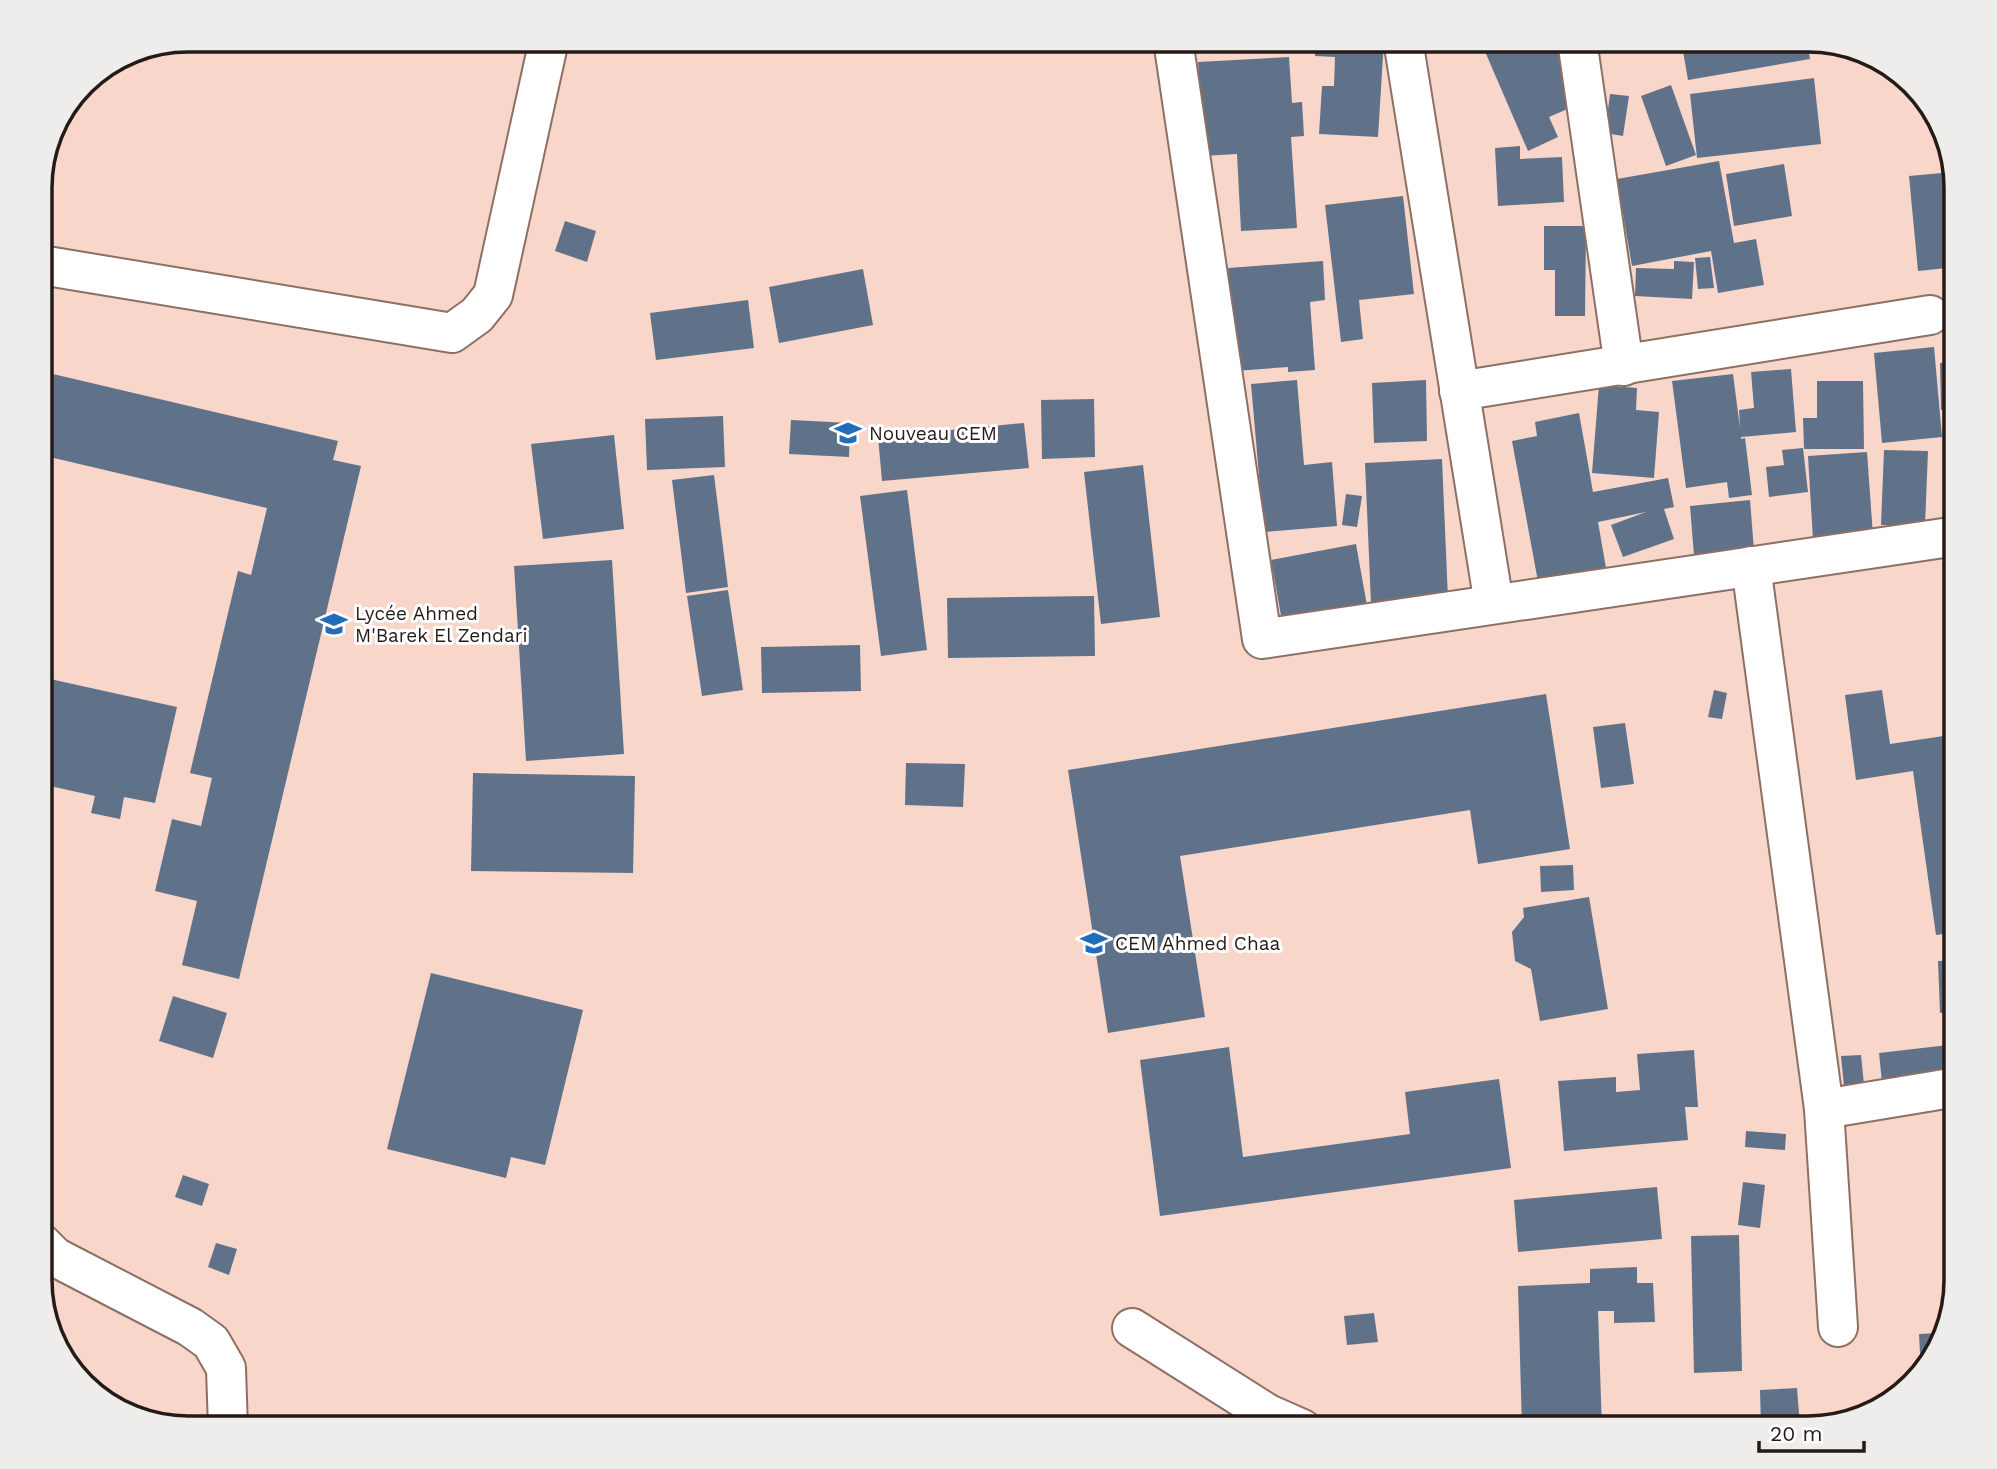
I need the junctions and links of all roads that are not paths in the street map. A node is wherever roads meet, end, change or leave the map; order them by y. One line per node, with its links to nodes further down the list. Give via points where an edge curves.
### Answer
1 (546, 52): 5 (street, via 493,295 477,315 452,333)
2 (1175, 52): 11 (street, via 1262,639)
3 (1405, 52): 8 (street)
4 (1579, 52): 7 (street)
5 (53, 267)
6 (1930, 315): 7 (street)
7 (1624, 366): 8 (street)
8 (1459, 391): 11 (street)
9 (1944, 538): 10 (street)
10 (1751, 566): 11 (street); 13 (street)
11 (1494, 604)
12 (1944, 1089): 13 (street)
13 (1824, 1109): 15 (street)
14 (53, 1255): 17 (street, via 211,1342 226,1368)
15 (1838, 1327)
16 (1132, 1328): 18 (street)
17 (228, 1416)
18 (1273, 1416)

